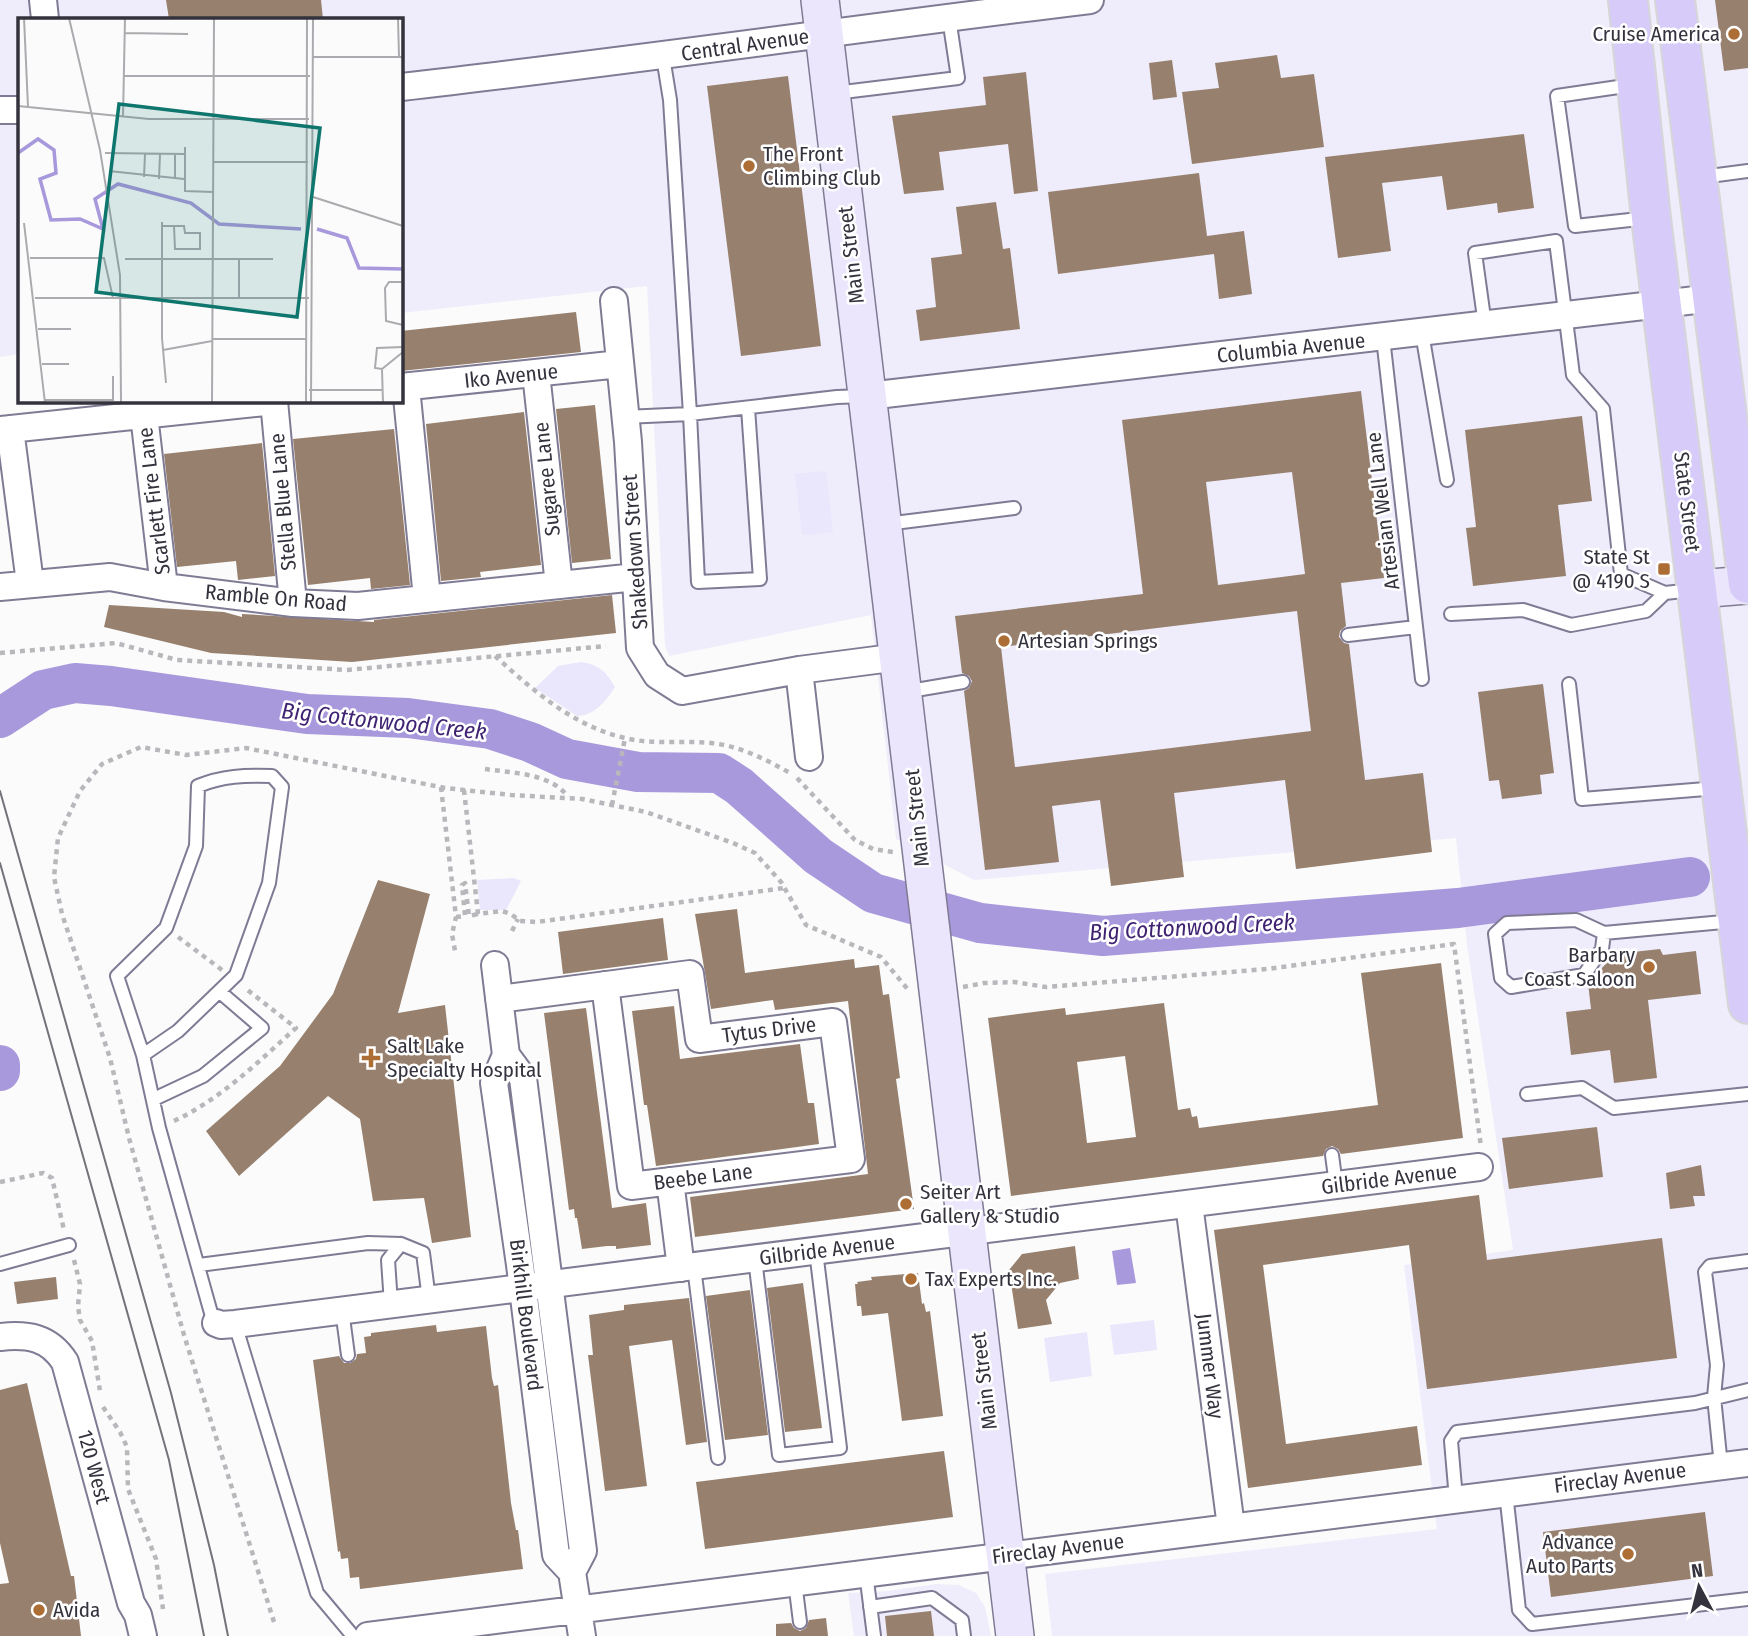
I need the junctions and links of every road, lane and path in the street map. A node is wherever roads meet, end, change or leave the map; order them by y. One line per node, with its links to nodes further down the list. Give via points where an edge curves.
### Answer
1 (43, 0): 7 (street)
2 (1090, 0): 5 (street, Central Avenue)
3 (1628, 0): 10 (main road, State Street)
4 (1675, 0): 16 (main road)
5 (1032, 4): 8 (street, Central Avenue)
6 (822, 17): 8 (street, Central Avenue); 9 (street, Central Avenue); 12 (street, Main Street)
7 (45, 18)
8 (949, 18): 12 (lane, via 958,78)
9 (663, 57): 11 (street, Central Avenue); 34 (lane, via 670,100)
10 (1639, 84): 17 (main road, State Street); 18 (lane, via 1557,96)
11 (402, 87)
12 (832, 94): 30 (street, Main Street)
13 (0, 110): 14 (street)
14 (18, 110)
15 (1748, 171): 16 (lane)
16 (1698, 177): 20 (main road)
17 (1651, 218): 18 (lane); 22 (main road, State Street)
18 (1575, 226): 19 (lane)
19 (1556, 241): 23 (lane); 24 (lane, via 1475,253)
20 (1713, 298): 22 (street, Columbia Avenue); 38 (main road)
21 (614, 300): 27 (street, Shakedown Street)
22 (1662, 304): 23 (street, Columbia Avenue); 48 (main road, State Street)
23 (1566, 316): 24 (street, Columbia Avenue); 48 (lane, via 1573,375 1603,409 1621,574)
24 (1485, 326): 25 (street, Columbia Avenue)
25 (1422, 333): 26 (street, Columbia Avenue); 39 (lane)
26 (1383, 338): 30 (street, Columbia Avenue); 52 (lane, Artesian Well Lane)
27 (620, 364): 28 (street, Iko Avenue); 36 (street, Shakedown Street)
28 (536, 373): 29 (street, Iko Avenue); 44 (street, Sugaree Lane)
29 (403, 387): 49 (street)
30 (868, 396): 33 (lane); 41 (street, Main Street)
31 (265, 402): 35 (street)
32 (274, 402): 50 (street, Stella Blue Lane)
33 (748, 408): 34 (lane); 34 (lane, via 760,579 698,582)
34 (690, 414): 36 (lane)
35 (144, 415): 37 (street); 47 (street, Scarlett Fire Lane)
36 (625, 417): 42 (street, Shakedown Street)
37 (5, 429): 43 (street)
38 (1741, 460): 45 (main road)
39 (1447, 480)
40 (1014, 508): 41 (lane)
41 (883, 524): 58 (street, Main Street)
42 (636, 577): 44 (street, Ramble On Road); 57 (street, Shakedown Street, via 640,648 657,675 682,691)
43 (30, 583): 46 (street, Ramble On Road); 47 (street, Ramble On Road, via 110,577)
44 (559, 584): 49 (street, Ramble On Road)
45 (1748, 585): 48 (street)
46 (0, 587)
47 (164, 587): 50 (street, Ramble On Road)
48 (1681, 591): 51 (lane, via 1646,611 1571,625 1523,610); 66 (main road, State Street)
49 (427, 598): 50 (street, Ramble On Road, via 358,606)
50 (293, 603)
51 (1451, 614)
52 (1416, 626): 53 (lane); 59 (lane, Artesian Well Lane)
53 (1348, 635)
54 (606, 646): 56 (path)
55 (0, 653): 56 (path, via 116,643 177,660 346,670)
56 (494, 656): 62 (path, via 540,697 578,721)
57 (799, 670): 58 (street, Shakedown Street); 63 (street)
58 (901, 674): 60 (lane); 70 (street, Main Street)
59 (1422, 679)
60 (963, 682)
61 (1569, 684): 66 (lane, via 1582,799)
62 (625, 740): 69 (path); 70 (path, via 710,743 743,750 793,775 855,840 873,849)
63 (809, 757)
64 (485, 769): 68 (path, via 541,778 562,788)
65 (441, 787): 67 (path); 73 (path); 135 (path, via 246,748 186,755 141,747 102,764 79,791 58,838 54,877 62,914 110,1058 184,1335)
66 (1722, 788): 75 (main road, State Street)
67 (464, 790): 68 (path); 72 (path)
68 (568, 798): 69 (path)
69 (612, 805): 71 (path, via 646,812 755,853)
70 (907, 855): 81 (street, Main Street)
71 (785, 888): 74 (path, via 537,922); 81 (path, via 806,925 881,957)
72 (478, 914): 73 (path, via 469,916 463,883 465,916); 74 (path, via 502,911)
73 (456, 917): 78 (path, via 452,933)
74 (518, 919): 76 (path)
75 (1738, 920): 77 (lane); 84 (main road, State Street)
76 (512, 931)
77 (1604, 933): 77 (lane, via 1576,920 1507,923 1495,934 1502,978 1511,987 1584,975 1602,949)
78 (455, 951)
79 (495, 965): 83 (street, Birkhill Boulevard)
80 (605, 985): 83 (street, Tytus Drive); 91 (street, Tytus Drive, via 690,974 699,1039 833,1022); 93 (street, Beebe Lane, via 631,1186)
81 (939, 989): 92 (path, via 1014,982 1046,987 1267,969 1454,944 1481,1145); 98 (street, Main Street)
82 (220, 992): 85 (lane); 85 (lane, via 236,975 269,883 282,787 272,776 242,775 198,786 196,846 166,928 117,976); 89 (lane, via 262,1028 203,1076)
83 (499, 999): 86 (street, Birkhill Boulevard)
84 (1748, 1004)
85 (143, 1055): 89 (lane)
86 (506, 1055): 108 (street, Birkhill Boulevard, via 523,1078); 109 (street, Birkhill Boulevard, via 494,1083)
87 (1528, 1094): 88 (lane, via 1582,1088 1614,1108)
88 (1748, 1094)
89 (154, 1099): 106 (lane)
90 (1332, 1155): 95 (lane)
91 (851, 1159): 93 (street, Beebe Lane)
92 (1479, 1167): 95 (street, Gilbride Avenue)
93 (670, 1181): 107 (street)
94 (0, 1182): 97 (path, via 43,1173 52,1178)
95 (1336, 1185): 96 (street, Gilbride Avenue)
96 (1189, 1204): 98 (street, Gilbride Avenue); 125 (street, Jummer Way)
97 (65, 1231)
98 (967, 1232): 101 (street, Gilbride Avenue); 126 (street, Main Street)
99 (401, 1244): 106 (lane, via 368,1243); 110 (lane, via 423,1253); 111 (lane, via 388,1259)
100 (69, 1245): 105 (lane)
101 (816, 1251): 102 (street, Gilbride Avenue); 102 (lane, via 840,1448 828,1450 779,1455)
102 (755, 1259): 107 (street, Gilbride Avenue)
103 (74, 1260): 117 (path, via 80,1284 80,1320 92,1341)
104 (1748, 1261): 118 (lane, via 1710,1266 1705,1272 1717,1365)
105 (0, 1264)
106 (199, 1265): 113 (lane, via 211,1314)
107 (687, 1268): 108 (street, Gilbride Avenue); 120 (lane)
108 (550, 1285): 109 (street, Gilbride Avenue); 127 (street, Birkhill Boulevard, via 583,1551)
109 (523, 1288): 110 (street, Gilbride Avenue); 127 (street, Birkhill Boulevard, via 556,1555)
110 (429, 1299): 111 (street, Gilbride Avenue)
111 (391, 1304): 112 (street, Gilbride Avenue)
112 (342, 1310): 113 (street, Gilbride Avenue); 115 (lane)
113 (225, 1324): 139 (lane, via 317,1593)
114 (0, 1337): 131 (street, 120 West, via 22,1335 42,1340 55,1349 68,1370)
115 (348, 1355)
116 (1748, 1390): 118 (lane)
117 (100, 1392)
118 (1714, 1397): 122 (lane); 124 (lane, via 1457,1432 1451,1441)
119 (102, 1405): 134 (path, via 127,1447 128,1489 156,1559)
120 (718, 1458)
121 (1748, 1463): 122 (street, Fireclay Avenue)
122 (1721, 1466): 123 (street, Fireclay Avenue)
123 (1506, 1492): 124 (street, Fireclay Avenue); 130 (lane, via 1519,1610 1532,1624)
124 (1456, 1499): 125 (street, Fireclay Avenue)
125 (1231, 1527): 126 (street, Fireclay Avenue)
126 (1005, 1556): 128 (street, Fireclay Avenue); 144 (street, Main Street)
127 (572, 1572): 133 (street, Birkhill Boulevard)
128 (866, 1573): 129 (street, Fireclay Avenue); 132 (lane)
129 (795, 1582): 133 (street, Fireclay Avenue); 136 (lane)
130 (1748, 1598)
131 (131, 1603): 137 (street, 120 West); 138 (street, 120 West)
132 (870, 1607): 142 (lane); 143 (lane, via 932,1598 962,1620)
133 (578, 1609): 140 (street, Fireclay Avenue); 141 (street, Birkhill Boulevard)
134 (163, 1614)
135 (274, 1622)
136 (800, 1622)
137 (127, 1636)
138 (144, 1636)
139 (352, 1636)
140 (368, 1636)
141 (582, 1636)
142 (874, 1636)
143 (964, 1636)
144 (1015, 1636)

